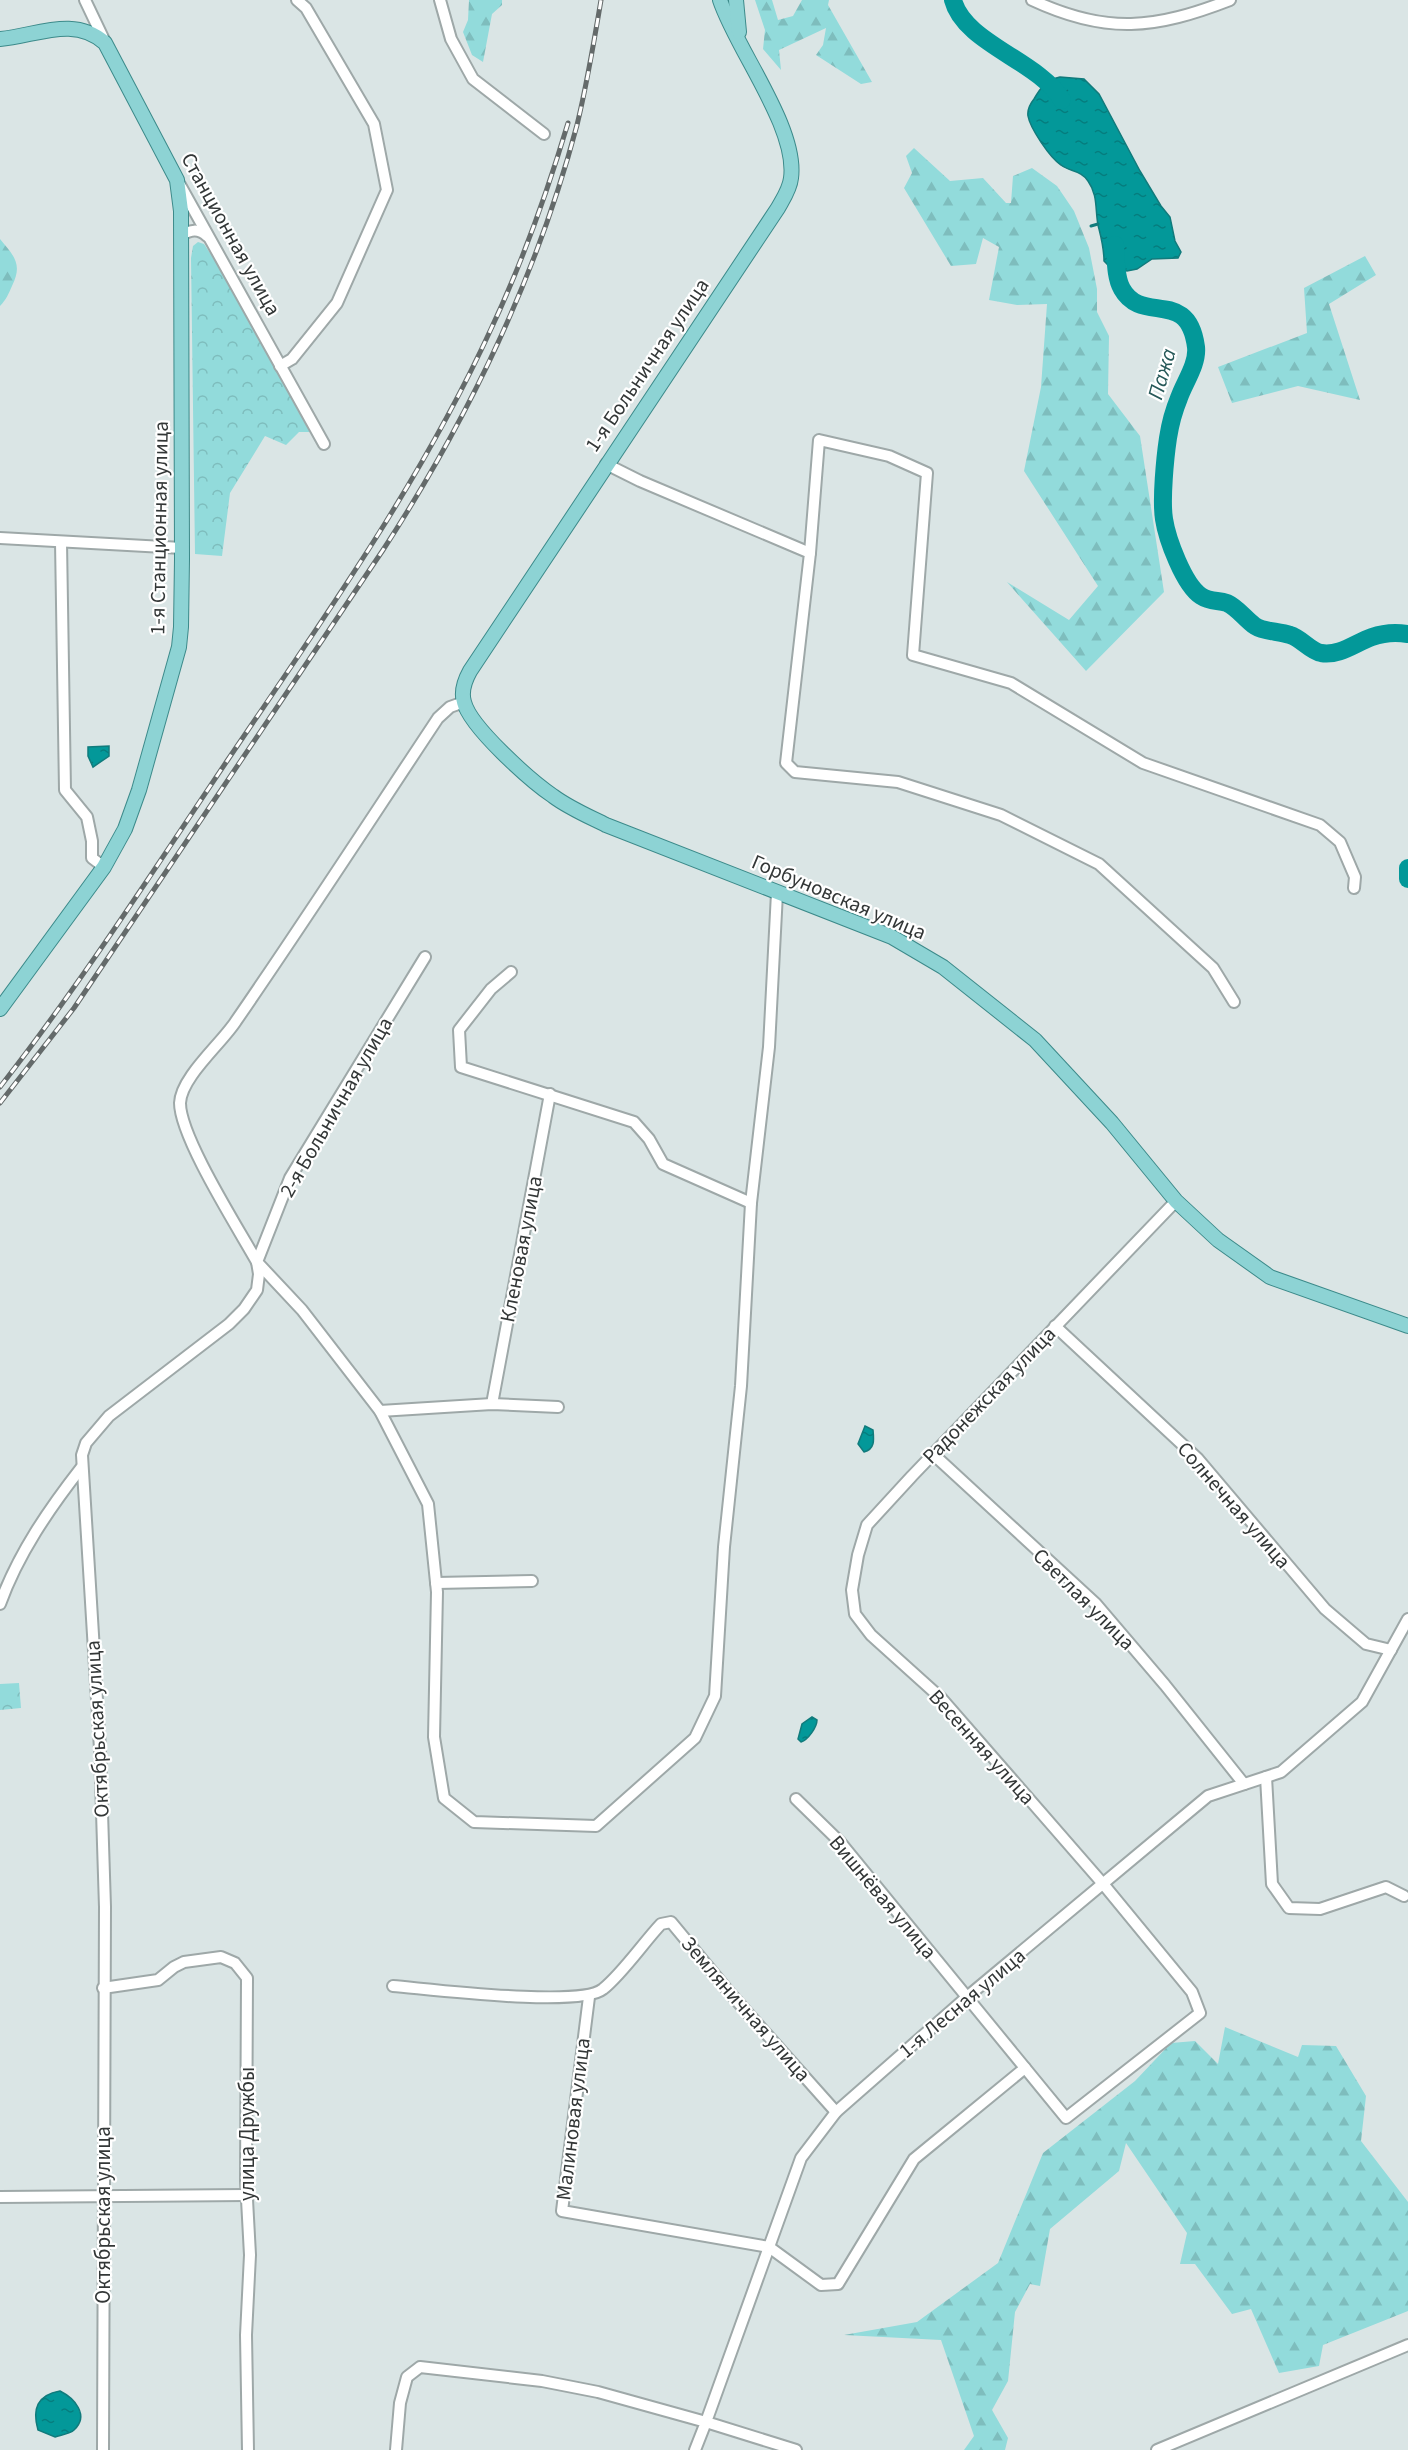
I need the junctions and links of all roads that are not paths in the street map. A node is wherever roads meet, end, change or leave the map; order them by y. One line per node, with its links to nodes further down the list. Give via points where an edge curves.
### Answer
1 (85, 0): 10 (street)
2 (297, 0): 15 (street, via 306,8 374,124 387,190 337,303 292,358)
3 (440, 0): 11 (street, via 451,39 473,79)
4 (720, 0): 9 (main road, 1-я Больничная улица)
5 (736, 0): 9 (main road)
6 (1032, 0): 7 (street, via 1081,18 1124,26 1165,21)
7 (1230, 0)
8 (0, 39): 10 (main road, via 63,28 89,31)
9 (740, 40): 17 (main road, 1-я Больничная улица, via 788,143 791,181 778,208)
10 (105, 43): 12 (main road, Станционная улица)
11 (544, 134)
12 (177, 180): 13 (main road, 1-я Станционная улица); 14 (street, Станционная улица)
13 (181, 235): 14 (street, via 201,231); 20 (main road, 1-я Станционная улица)
14 (209, 238): 15 (street, Станционная улица)
15 (280, 366): 16 (street, Станционная улица)
16 (324, 444)
17 (606, 464): 21 (street); 22 (main road, 1-я Больничная улица, via 470,671 464,686)
18 (0, 538): 19 (street)
19 (61, 542): 20 (street); 23 (street, via 65,790 87,817 92,858)
20 (182, 548): 23 (main road, 1-я Станционная улица, via 179,647 131,815)
21 (810, 553): 24 (street, via 819,440 889,456 927,473 913,654 1011,683 1143,763 1320,825 1340,842 1355,877); 28 (street, via 786,763 795,772 898,782 1001,814 1099,864 1213,968)
22 (464, 702): 25 (main road, Горбуновская улица, via 474,720 503,752 567,805 606,825); 33 (street, via 450,707 438,718 235,1023 183,1091 181,1107 194,1147)
23 (104, 867): 29 (main road, 1-я Станционная улица)
24 (1354, 888)
25 (777, 893): 31 (main road, Горбуновская улица, via 892,937 943,967 1035,1040 1112,1123); 32 (street, via 769,1047)
26 (424, 957): 33 (street, 2-я Больничная улица, via 290,1178)
27 (512, 972): 30 (street, via 491,989 459,1030 461,1067)
28 (1234, 1002)
29 (0, 1009)
30 (550, 1094): 32 (street, via 634,1122 663,1164); 36 (street, Кленовая улица)
31 (1176, 1201): 34 (street, Радонежская улица); 35 (main road, Горбуновская улица, via 1218,1240 1270,1277)
32 (750, 1203): 42 (street, via 741,1386 724,1547 715,1696 695,1738 596,1826 474,1822 444,1798 440,1777 434,1737)
33 (257, 1262): 38 (street, via 302,1310); 40 (street, Октябрьская улица, via 259,1281 251,1300 229,1324 109,1416 86,1443)
34 (1055, 1326): 39 (street, Радонежская улица); 46 (street, Солнечная улица, via 1198,1459 1325,1609 1366,1644)
35 (1408, 1326)
36 (492, 1404): 37 (street); 38 (street)
37 (558, 1407)
38 (380, 1411): 42 (street, via 428,1504)
39 (933, 1454): 44 (street, Радонежская улица, via 867,1525 852,1590); 48 (street, Светлая улица, via 1096,1605)
40 (81, 1468): 43 (street, via 40,1526); 53 (street, Октябрьская улица, via 100,1749 105,1907)
41 (532, 1581): 42 (street)
42 (436, 1583)
43 (0, 1604)
44 (855, 1614): 50 (street, Весенняя улица, via 871,1635 942,1699)
45 (1408, 1619): 46 (street, 1-я Лесная улица)
46 (1391, 1650): 47 (street, 1-я Лесная улица, via 1362,1702 1281,1772)
47 (1266, 1777): 48 (street, 1-я Лесная улица); 51 (street, via 1272,1884 1289,1908 1320,1909 1386,1887)
48 (1244, 1784): 50 (street, 1-я Лесная улица, via 1208,1796)
49 (796, 1799): 55 (street, Вишнёвая улица, via 840,1842)
50 (1104, 1885): 55 (street, 1-я Лесная улица); 56 (street, Весенняя улица, via 1192,1992 1200,2013 1065,2118)
51 (1404, 1896)
52 (393, 1986): 54 (street, via 556,1999)
53 (103, 1988): 58 (street, улица Дружбы, via 158,1980 184,1962 221,1957 235,1963 247,1978); 59 (street, Октябрьская улица)
54 (589, 1996): 57 (street, Земляничная улица, via 603,1990 661,1923 671,1922); 61 (street, Малиновая улица, via 562,2211)
55 (967, 1997): 56 (street, Вишнёвая улица); 57 (street, 1-я Лесная улица)
56 (1024, 2068): 61 (street, via 914,2159 838,2284 821,2285)
57 (836, 2112): 61 (street, 1-я Лесная улица, via 801,2158)
58 (247, 2194): 59 (street); 65 (street, улица Дружбы)
59 (103, 2196): 60 (street); 64 (street, Октябрьская улица)
60 (0, 2197)
61 (769, 2247): 63 (street, 1-я Лесная улица)
62 (1408, 2345): 69 (street)
63 (706, 2422): 66 (street, via 542,2381 420,2367 406,2377); 67 (street, 1-я Лесная улица); 68 (street)
64 (104, 2450)
65 (248, 2450)
66 (396, 2450)
67 (695, 2450)
68 (796, 2450)
69 (1157, 2450)

